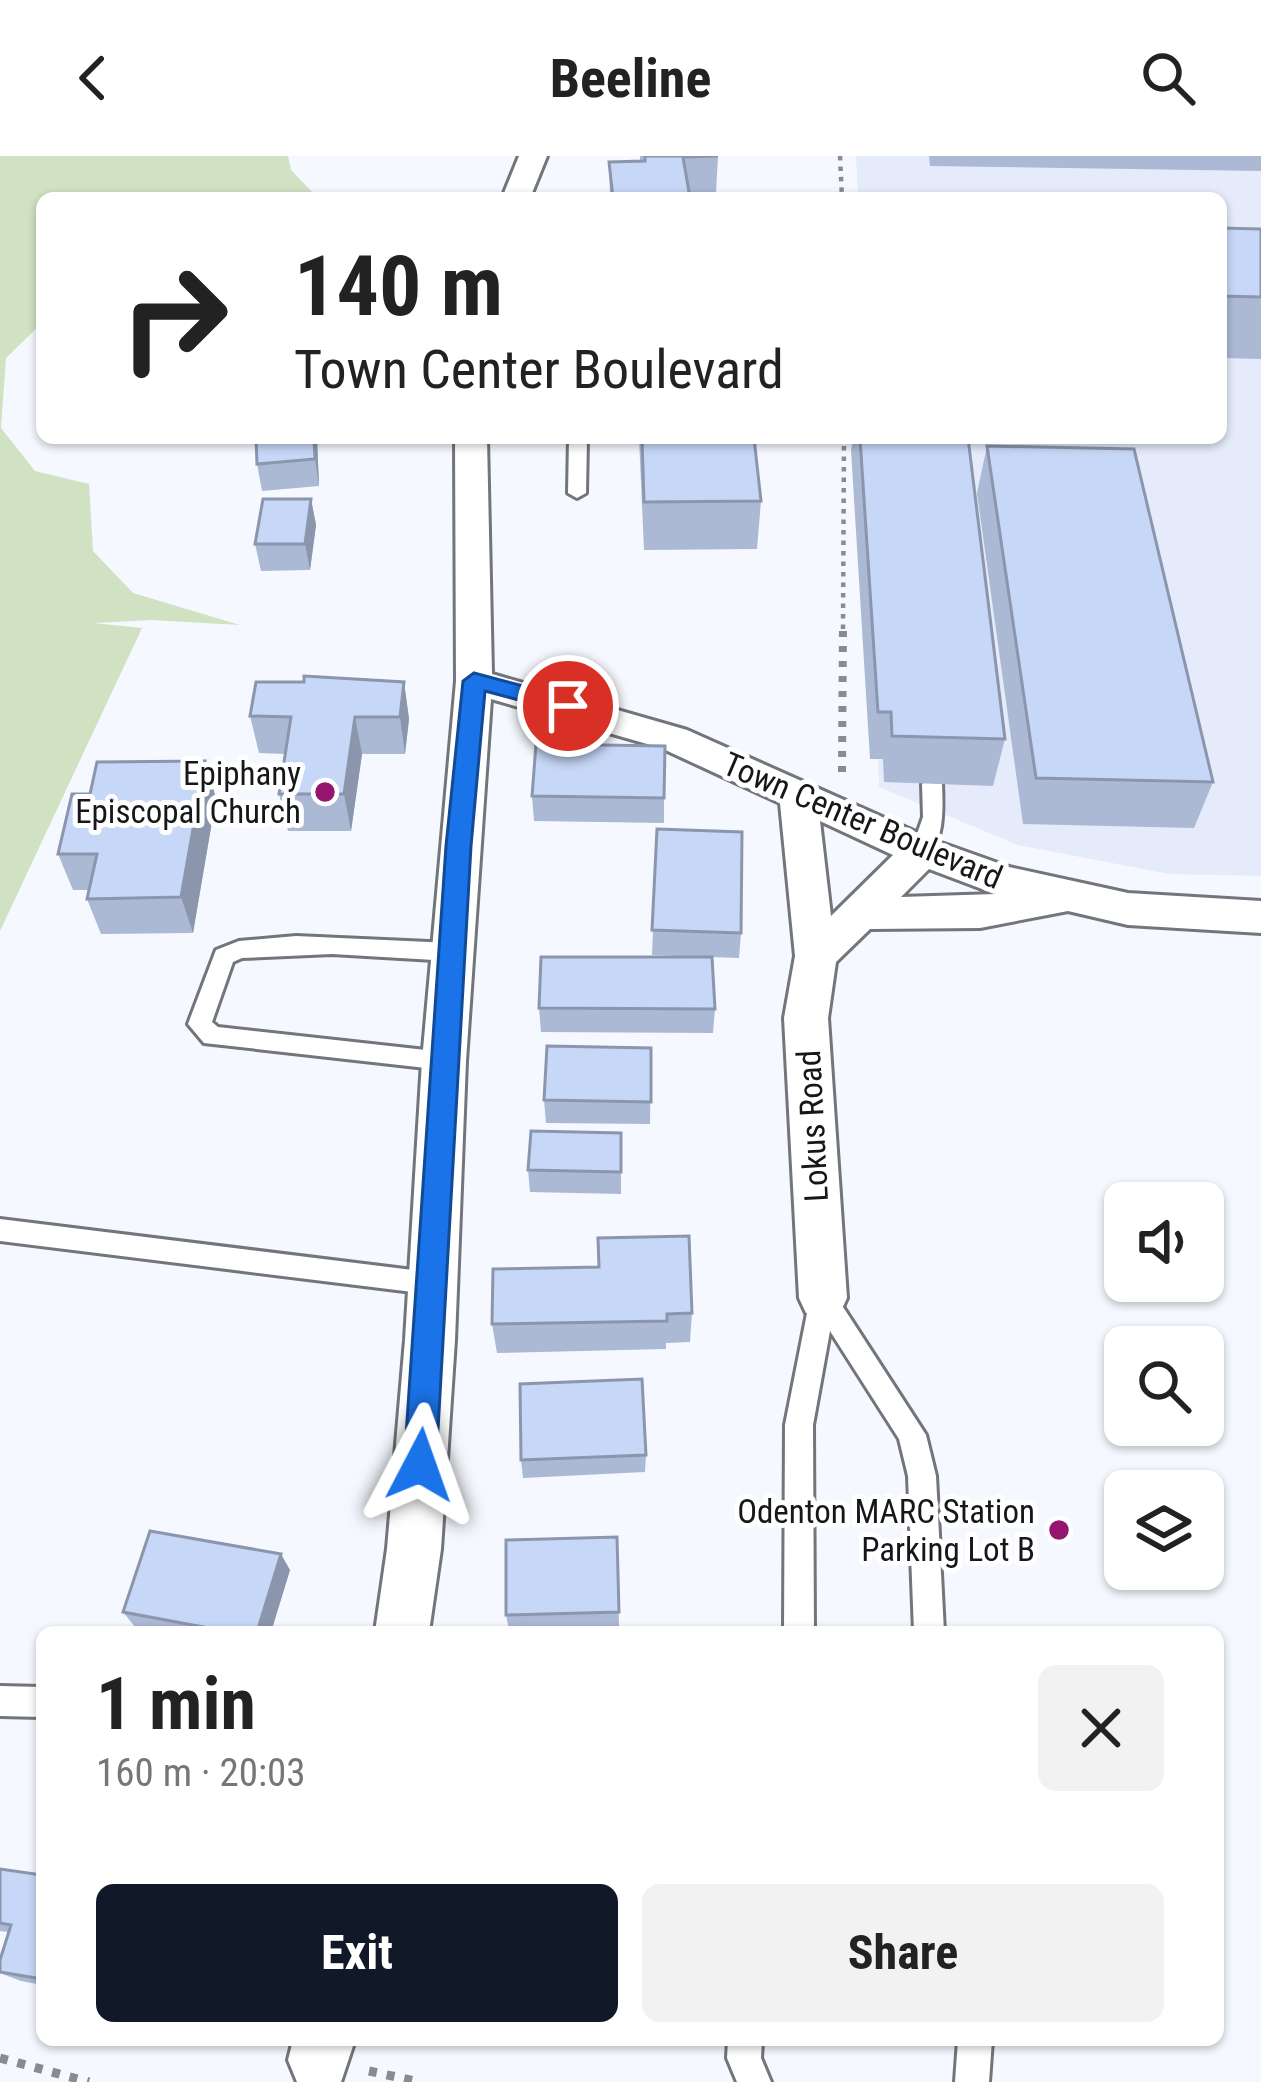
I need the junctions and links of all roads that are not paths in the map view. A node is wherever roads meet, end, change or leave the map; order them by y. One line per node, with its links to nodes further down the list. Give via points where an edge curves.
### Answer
1 (533, 156): 2 (street)
2 (518, 192)
3 (471, 444): 6 (street)
4 (578, 444): 5 (lane)
5 (578, 493)
6 (474, 681): 8 (street, Town Center Boulevard, via 674,739); 13 (street)
7 (932, 784): 9 (lane, via 934,818)
8 (799, 795): 9 (street, Town Center Boulevard); 14 (street, Lokus Road)
9 (922, 851): 10 (street, Town Center Boulevard); 11 (street)
10 (1066, 898): 11 (street, via 980,912); 12 (street, Town Center Boulevard)
11 (859, 913): 14 (street)
12 (1261, 917)
13 (452, 952): 15 (street); 15 (lane, via 231,949 200,1024 212,1036)
14 (816, 956): 18 (street, Lokus Road, via 806,1018)
15 (444, 1061): 17 (street)
16 (0, 1231): 17 (lane)
17 (429, 1283): 19 (street)
18 (823, 1298): 20 (lane, via 799,1426); 21 (lane, via 912,1435 922,1476)
19 (403, 1626)
20 (799, 1626)
21 (929, 1626)
22 (0, 1701): 23 (lane)
23 (36, 1702)
24 (745, 2046): 26 (lane)
25 (975, 2046): 27 (lane)
26 (754, 2082)
27 (972, 2082)

